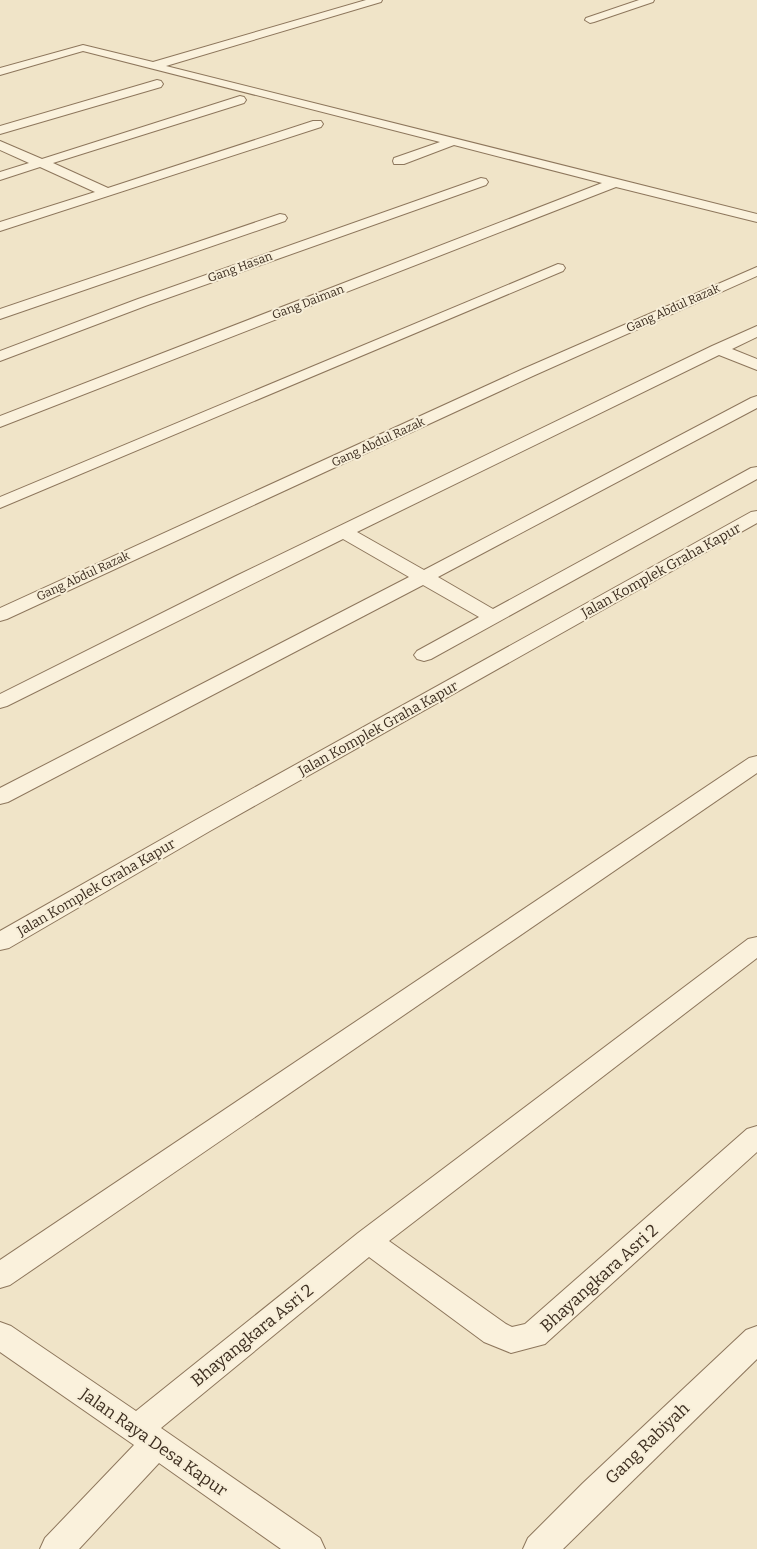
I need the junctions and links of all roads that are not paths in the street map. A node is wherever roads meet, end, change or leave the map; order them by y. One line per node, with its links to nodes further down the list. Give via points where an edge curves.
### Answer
1 (377, 0): 4 (street)
2 (649, 0): 3 (street)
3 (590, 20)
4 (155, 66): 5 (street, via 82,48); 10 (street)
5 (0, 72)
6 (157, 84): 9 (street)
7 (240, 100): 13 (street)
8 (317, 124): 17 (street)
9 (0, 130)
10 (452, 142): 12 (street); 16 (street)
11 (0, 145): 13 (street)
12 (399, 161)
13 (42, 163): 14 (street); 17 (street)
14 (0, 176)
15 (481, 182): 26 (street, Gang Hasan, via 143,302)
16 (616, 182): 19 (street); 29 (street, Gang Daiman)
17 (107, 192): 20 (street)
18 (280, 218): 23 (street)
19 (757, 218)
20 (0, 227)
21 (558, 268): 31 (street)
22 (757, 271): 35 (street, Gang Abdul Razak, via 529,372)
23 (0, 314)
24 (757, 330): 25 (street)
25 (718, 349): 27 (street); 33 (street)
26 (0, 356)
27 (757, 365)
28 (757, 401): 34 (street)
29 (0, 422)
30 (757, 472): 36 (street)
31 (0, 503)
32 (757, 516): 41 (street, Jalan Komplek Graha Kapur, via 202,826)
33 (344, 532): 34 (street); 38 (street)
34 (424, 576): 36 (street); 40 (street)
35 (0, 615)
36 (493, 617): 37 (street)
37 (424, 655)
38 (0, 702)
39 (757, 763): 45 (street)
40 (0, 797)
41 (0, 942)
42 (757, 945): 44 (street, Bhayangkara Asri 2)
43 (757, 1136): 44 (street, Bhayangkara Asri 2, via 534,1335 511,1340 495,1333)
44 (368, 1241): 48 (street, Bhayangkara Asri 2)
45 (0, 1276)
46 (0, 1335): 48 (street, Jalan Raya Desa Kapur)
47 (757, 1340): 51 (street, Gang Rabiyah, via 600,1488)
48 (147, 1436): 49 (street, Bhayangkara Asri 2); 50 (street, Jalan Raya Desa Kapur)
49 (57, 1549)
50 (308, 1549)
51 (540, 1549)

